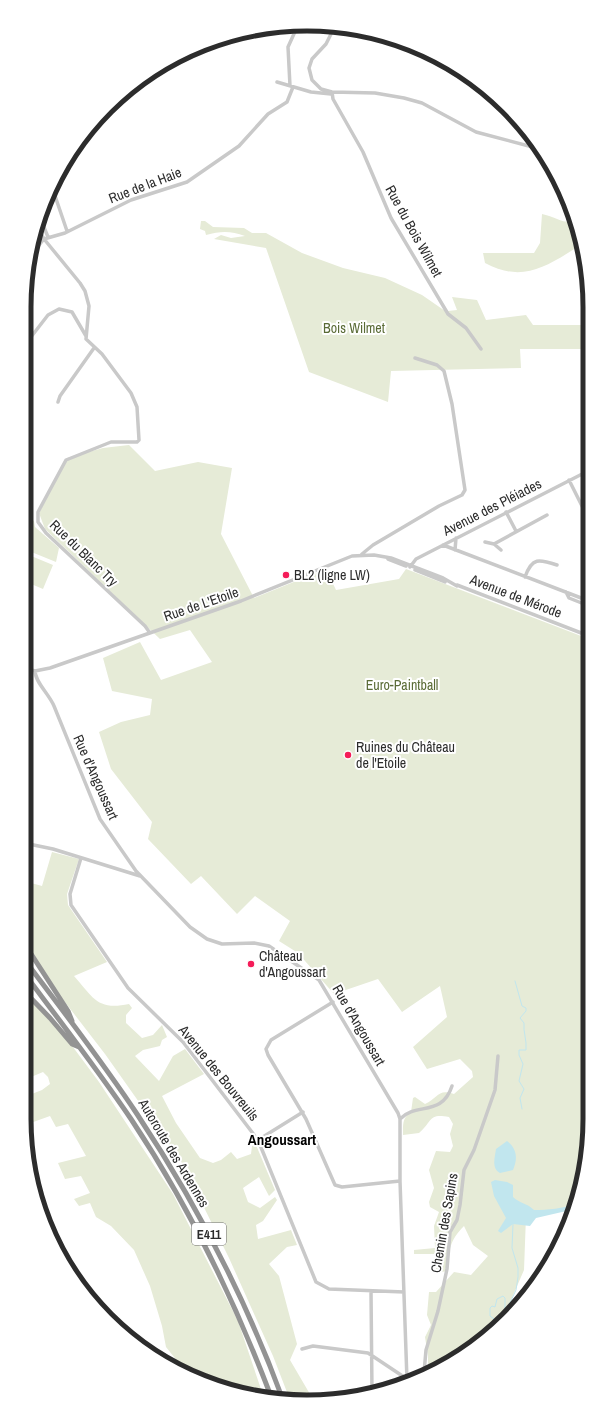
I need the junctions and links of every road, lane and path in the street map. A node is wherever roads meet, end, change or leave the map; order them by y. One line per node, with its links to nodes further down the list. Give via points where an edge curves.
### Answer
1 (295, 32): 4 (street, via 288,47)
2 (332, 32): 5 (street, via 326,44 312,59 309,68 314,84)
3 (277, 82): 4 (street)
4 (292, 86): 5 (street); 9 (street, Rue de la Haie, via 286,102 268,114 239,146 187,182 131,200)
5 (332, 93): 6 (street, via 375,93 404,98 422,103 476,132); 16 (street, Rue du Bois Wilmet, via 332,100 363,152 385,204 448,314 466,328)
6 (531, 147)
7 (55, 195): 9 (street)
8 (43, 228): 11 (street)
9 (68, 231): 11 (street, Rue de la Haie)
10 (41, 232): 11 (street)
11 (46, 238): 12 (street); 13 (street, via 85,291 89,306)
12 (37, 247)
13 (86, 336): 14 (street, via 72,312 59,309 48,315); 15 (street)
14 (31, 337)
15 (94, 348): 18 (street); 38 (street, Rue du Blanc Try, via 105,358 134,397 138,411 139,441 110,442 66,460 38,512 38,522 46,533)
16 (482, 349)
17 (415, 358): 31 (street, via 444,370 454,412 465,488 463,494 373,545)
18 (58, 402)
19 (583, 473): 20 (street, Avenue des Pléiades)
20 (569, 480): 21 (street); 22 (street, Avenue des Pléiades)
21 (583, 508)
22 (506, 512): 24 (street); 25 (street, Avenue des Pléiades)
23 (547, 515): 24 (street)
24 (516, 531): 27 (street)
25 (456, 538): 28 (street, Avenue des Pléiades); 29 (street)
26 (485, 542): 27 (street)
27 (494, 544): 30 (street)
28 (443, 545): 29 (street); 33 (street, Avenue des Pléiades, via 416,559)
29 (455, 550): 34 (street)
30 (501, 550)
31 (362, 554): 33 (street, Rue de L'Etoile, via 383,557); 38 (street, Rue de L'Etoile, via 343,559 242,602)
32 (557, 565): 34 (street, via 538,560 528,567)
33 (410, 567): 39 (street, Avenue de Mérode)
34 (525, 577): 35 (street)
35 (566, 592): 36 (street); 37 (street, via 569,598)
36 (582, 598)
37 (583, 604)
38 (150, 633): 41 (street, Rue de L'Etoile)
39 (583, 634)
40 (31, 670): 41 (street, Rue de L'Etoile)
41 (35, 671): 44 (street, Rue d'Angoussart, via 36,680 49,695 54,706 100,819)
42 (31, 844): 43 (street)
43 (81, 858): 44 (street); 56 (street, Avenue des Bouvreuils, via 70,894 73,909 128,988 183,1042)
44 (140, 876): 49 (street, Rue d'Angoussart, via 193,930 207,939 222,944 254,943 269,946 319,980)
45 (31, 954): 50 (highway, via 68,1011)
46 (31, 969): 50 (highway, Autoroute des Ardennes / E411)
47 (31, 982): 51 (highway, Autoroute des Ardennes / E411)
48 (31, 998): 51 (highway, via 72,1044)
49 (333, 1002): 54 (street, via 267,1044 268,1055); 55 (street, Rue d'Angoussart)
50 (74, 1026): 67 (highway, Autoroute des Ardennes / E411, via 137,1114 185,1191 240,1298)
51 (81, 1048): 66 (highway, Autoroute des Ardennes / E411, via 131,1119 178,1195 232,1302)
52 (498, 1056): 62 (street, Chemin des Sapins, via 495,1090 474,1150 464,1170 460,1205 449,1238 446,1275 426,1350)
53 (452, 1086): 55 (street, via 447,1098 442,1102)
54 (303, 1112): 56 (street); 57 (street, via 335,1185 342,1188)
55 (400, 1119): 57 (street, Rue d'Angoussart)
56 (258, 1140): 58 (street, Avenue des Bouvreuils, via 316,1282 329,1289)
57 (400, 1181): 59 (street, Rue d'Angoussart)
58 (371, 1291): 59 (street, Avenue des Bouvreuils); 61 (street)
59 (404, 1292): 63 (street, Rue d'Angoussart)
60 (302, 1349): 61 (street, via 313,1346)
61 (370, 1354): 64 (street); 65 (street)
62 (424, 1369)
63 (407, 1376)
64 (404, 1377)
65 (372, 1387)
66 (269, 1393)
67 (280, 1394)

